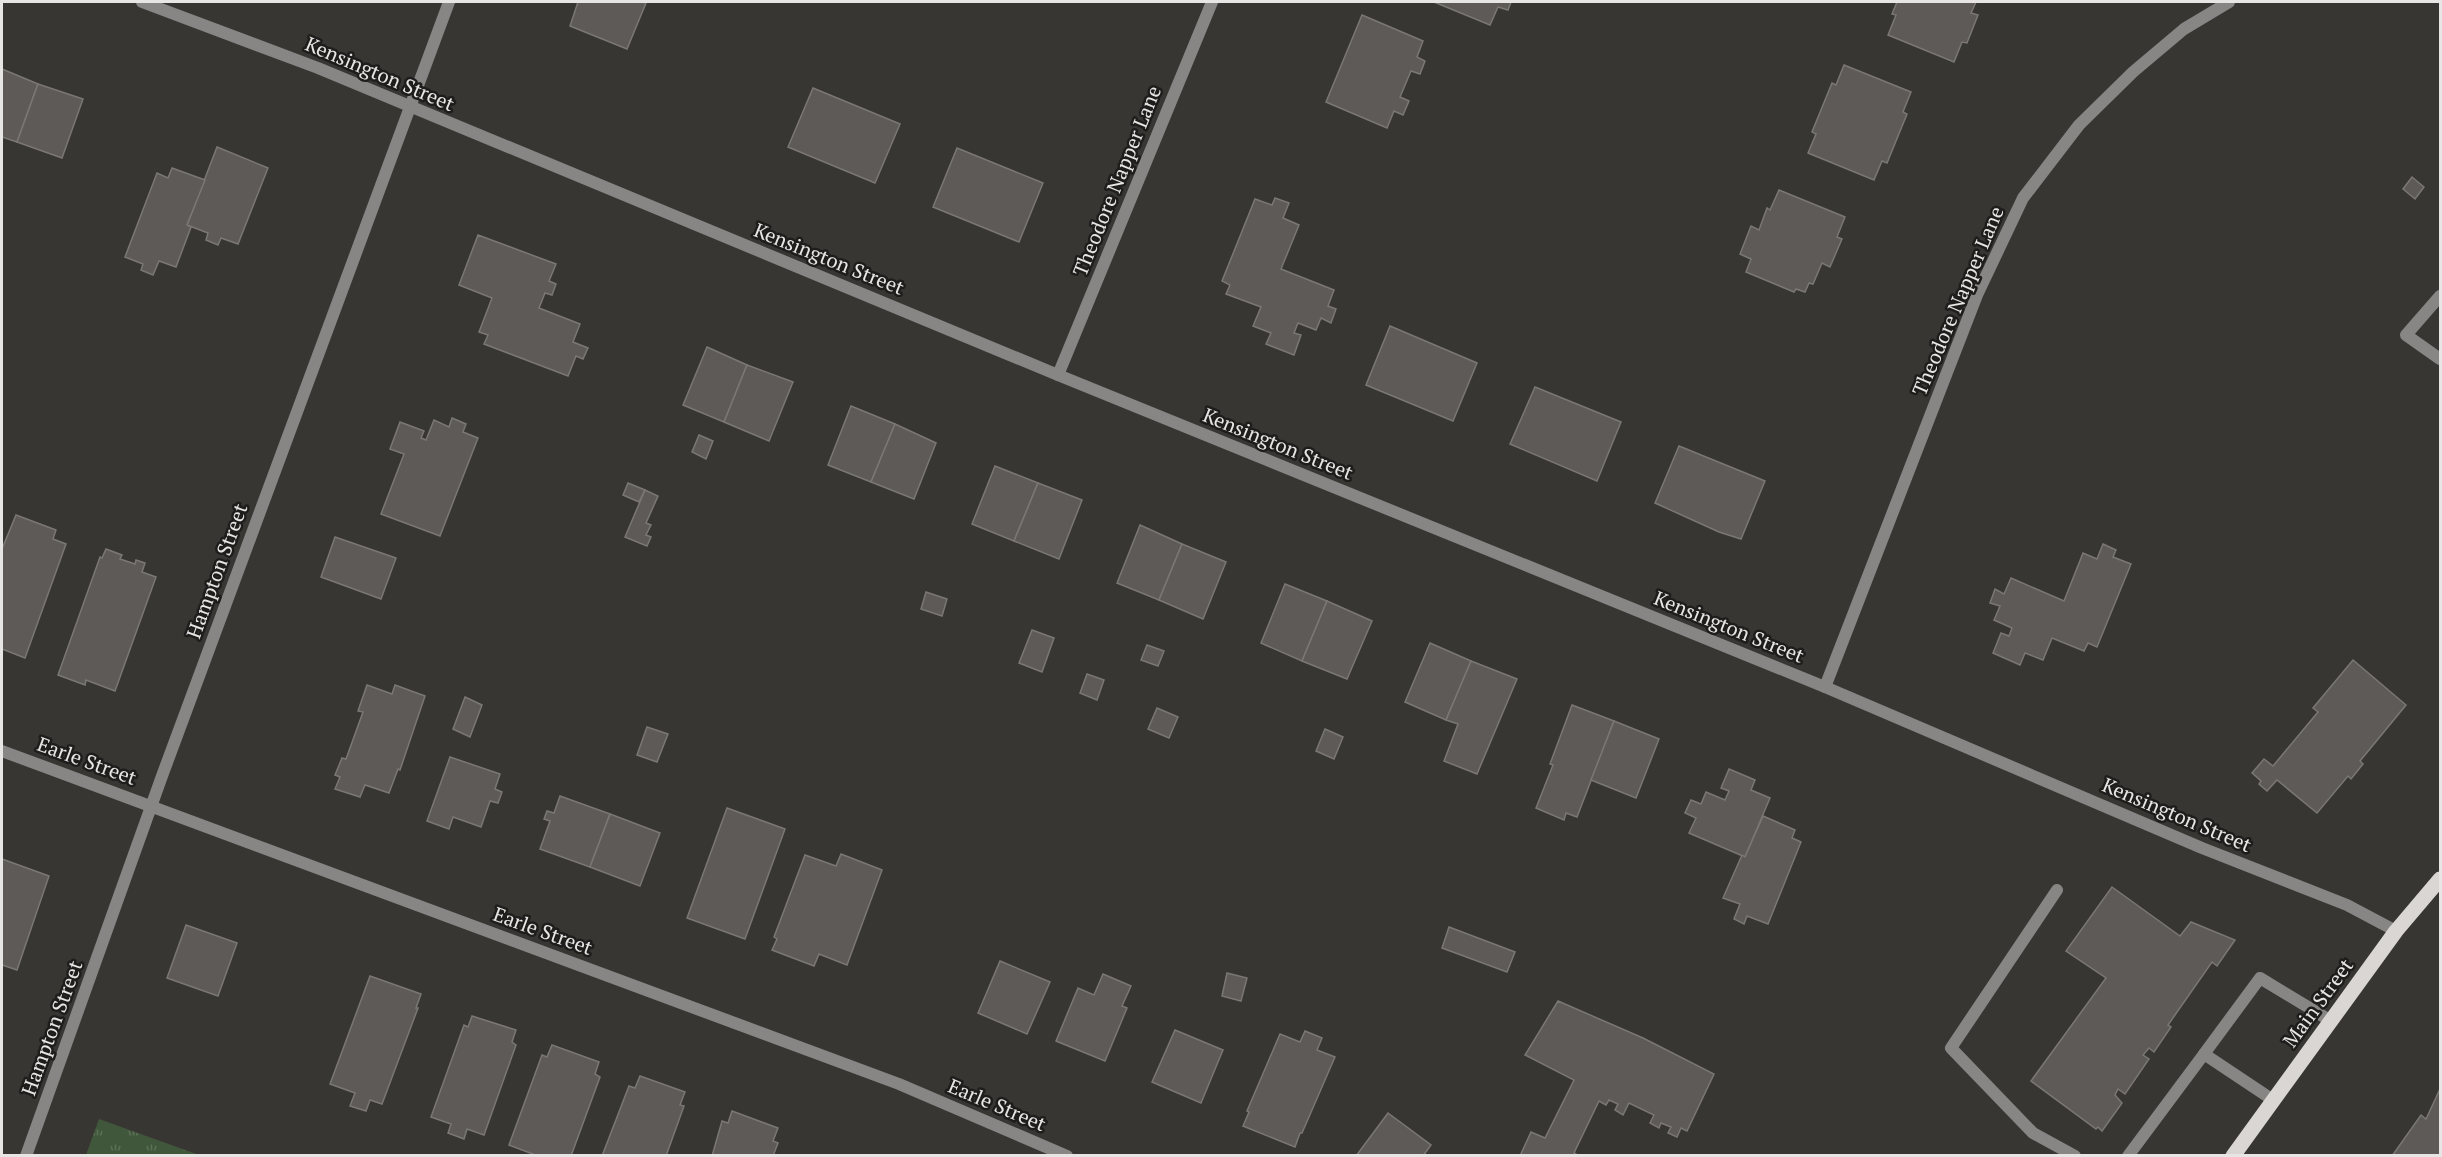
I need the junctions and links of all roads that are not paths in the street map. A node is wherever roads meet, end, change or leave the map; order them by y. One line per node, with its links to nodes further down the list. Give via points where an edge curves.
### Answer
1 (142, 2): 5 (street, Kensington Street)
2 (449, 2): 5 (street, Hampton Street)
3 (1212, 2): 8 (street, Theodore Napper Lane)
4 (2229, 2): 9 (street, Theodore Napper Lane, via 2184,29 2133,72 2079,125 2023,198 1977,295)
5 (409, 107): 8 (street, Kensington Street); 11 (street, Hampton Street)
6 (2440, 296): 7 (street, via 2406,335)
7 (2440, 359)
8 (1058, 375): 9 (street, Kensington Street)
9 (1825, 687): 14 (street, Kensington Street, via 2202,848 2347,905)
10 (2, 751): 11 (street, Earle Street)
11 (152, 806): 18 (street, Hampton Street); 19 (street, Earle Street, via 899,1084)
12 (2440, 879): 14 (main road, Main Street)
13 (2057, 890): 20 (street, via 1951,1048 2033,1133)
14 (2396, 932): 15 (main road, Main Street)
15 (2331, 1021): 16 (street, via 2260,978); 17 (main road, Main Street)
16 (2204, 1054): 17 (street); 21 (street)
17 (2273, 1100): 22 (main road, Main Street)
18 (26, 1155)
19 (1067, 1155)
20 (2075, 1155)
21 (2128, 1155)
22 (2233, 1155)

